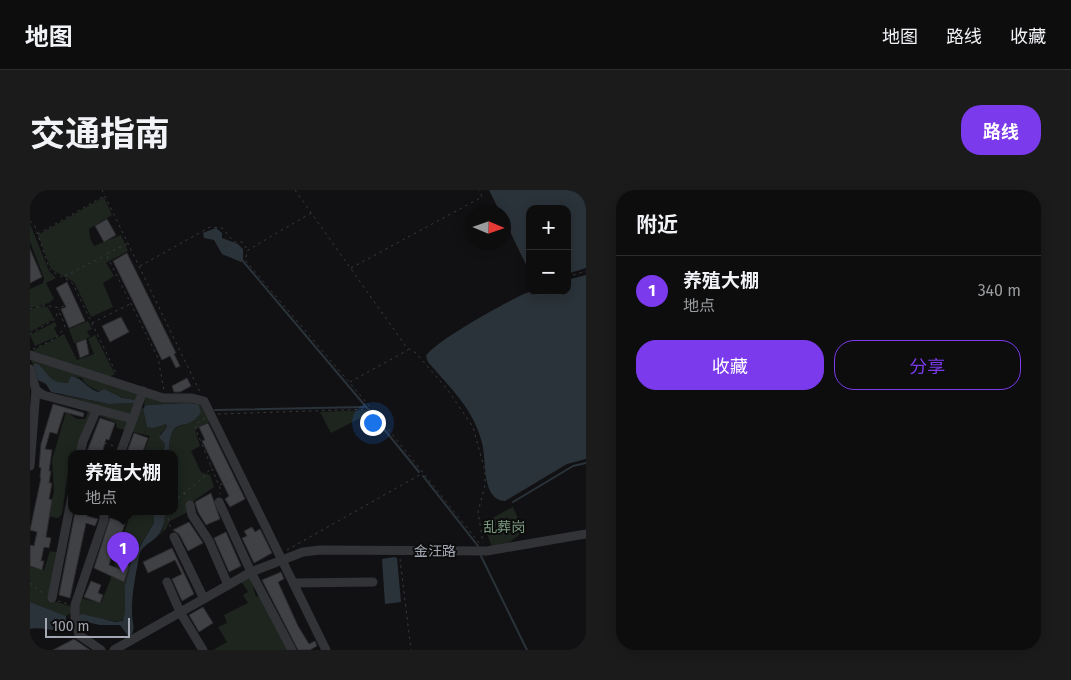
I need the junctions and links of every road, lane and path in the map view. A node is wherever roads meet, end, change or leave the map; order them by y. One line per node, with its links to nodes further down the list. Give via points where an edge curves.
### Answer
1 (102, 190): 4 (path)
2 (295, 190): 5 (path)
3 (479, 190): 12 (path, via 482,197)
4 (104, 195): 7 (path); 8 (path)
5 (311, 214): 9 (path); 12 (path)
6 (30, 221): 7 (path)
7 (37, 234): 14 (path, via 49,268)
8 (128, 243): 10 (path); 11 (path)
9 (248, 250): 11 (path, via 242,242 234,242 222,228 210,227); 28 (path, via 245,260)
10 (106, 254): 14 (path); 17 (path)
11 (139, 267): 32 (path)
12 (350, 268): 23 (path)
13 (586, 271): 15 (path)
14 (64, 276): 16 (path, via 73,284)
15 (571, 276)
16 (79, 297): 18 (path); 21 (path)
17 (131, 304): 21 (path); 31 (path, via 158,358 163,376)
18 (60, 308): 19 (path, via 39,305); 20 (path)
19 (30, 309)
20 (58, 312): 22 (path, via 56,320); 24 (path, via 65,325 63,331 58,337)
21 (92, 323): 27 (path, via 116,372)
22 (30, 334)
23 (408, 349): 28 (path); 56 (path, via 447,389 473,427 484,472 485,485 478,512)
24 (30, 350)
25 (30, 355): 27 (street)
26 (30, 369): 29 (street)
27 (117, 381): 30 (street)
28 (350, 383): 34 (path)
29 (34, 391): 33 (street); 41 (street)
30 (143, 391): 31 (street); 36 (street)
31 (163, 398): 32 (street)
32 (204, 401): 35 (street)
33 (96, 409): 36 (street); 37 (street)
34 (372, 409): 35 (path); 43 (path)
35 (212, 414): 42 (path, via 196,424); 44 (street)
36 (133, 419): 40 (street)
37 (84, 438): 38 (street); 39 (path)
38 (81, 450)
39 (118, 450)
40 (121, 450)
41 (30, 466)
42 (211, 466): 45 (path); 46 (path, via 203,479)
43 (424, 472): 56 (path); 57 (path)
44 (241, 474): 45 (path); 57 (street)
45 (219, 485): 47 (path, via 222,491)
46 (178, 499)
47 (219, 502): 58 (street)
48 (190, 505): 52 (street, via 192,515)
49 (68, 515): 63 (street)
50 (104, 515): 66 (street, via 75,605 78,635)
51 (170, 515): 54 (path, via 170,527)
52 (201, 528): 54 (path); 62 (street)
53 (586, 534): 56 (street, 金汪路)
54 (176, 539): 64 (street)
55 (399, 550): 56 (street, 金汪路); 57 (street, 金汪路, via 320,550); 71 (path)
56 (484, 551)
57 (282, 557): 58 (street, 金汪路); 61 (street)
58 (251, 572): 62 (street, 金汪路); 69 (street)
59 (167, 582): 65 (street)
60 (373, 582): 61 (street)
61 (294, 583): 70 (street)
62 (228, 585): 64 (street, 金汪路)
63 (52, 598)
64 (204, 599): 65 (street, 金汪路)
65 (180, 612): 67 (street, 金汪路); 68 (street)
66 (101, 650)
67 (114, 650)
68 (203, 650)
69 (292, 650)
70 (326, 650)
71 (411, 650)

